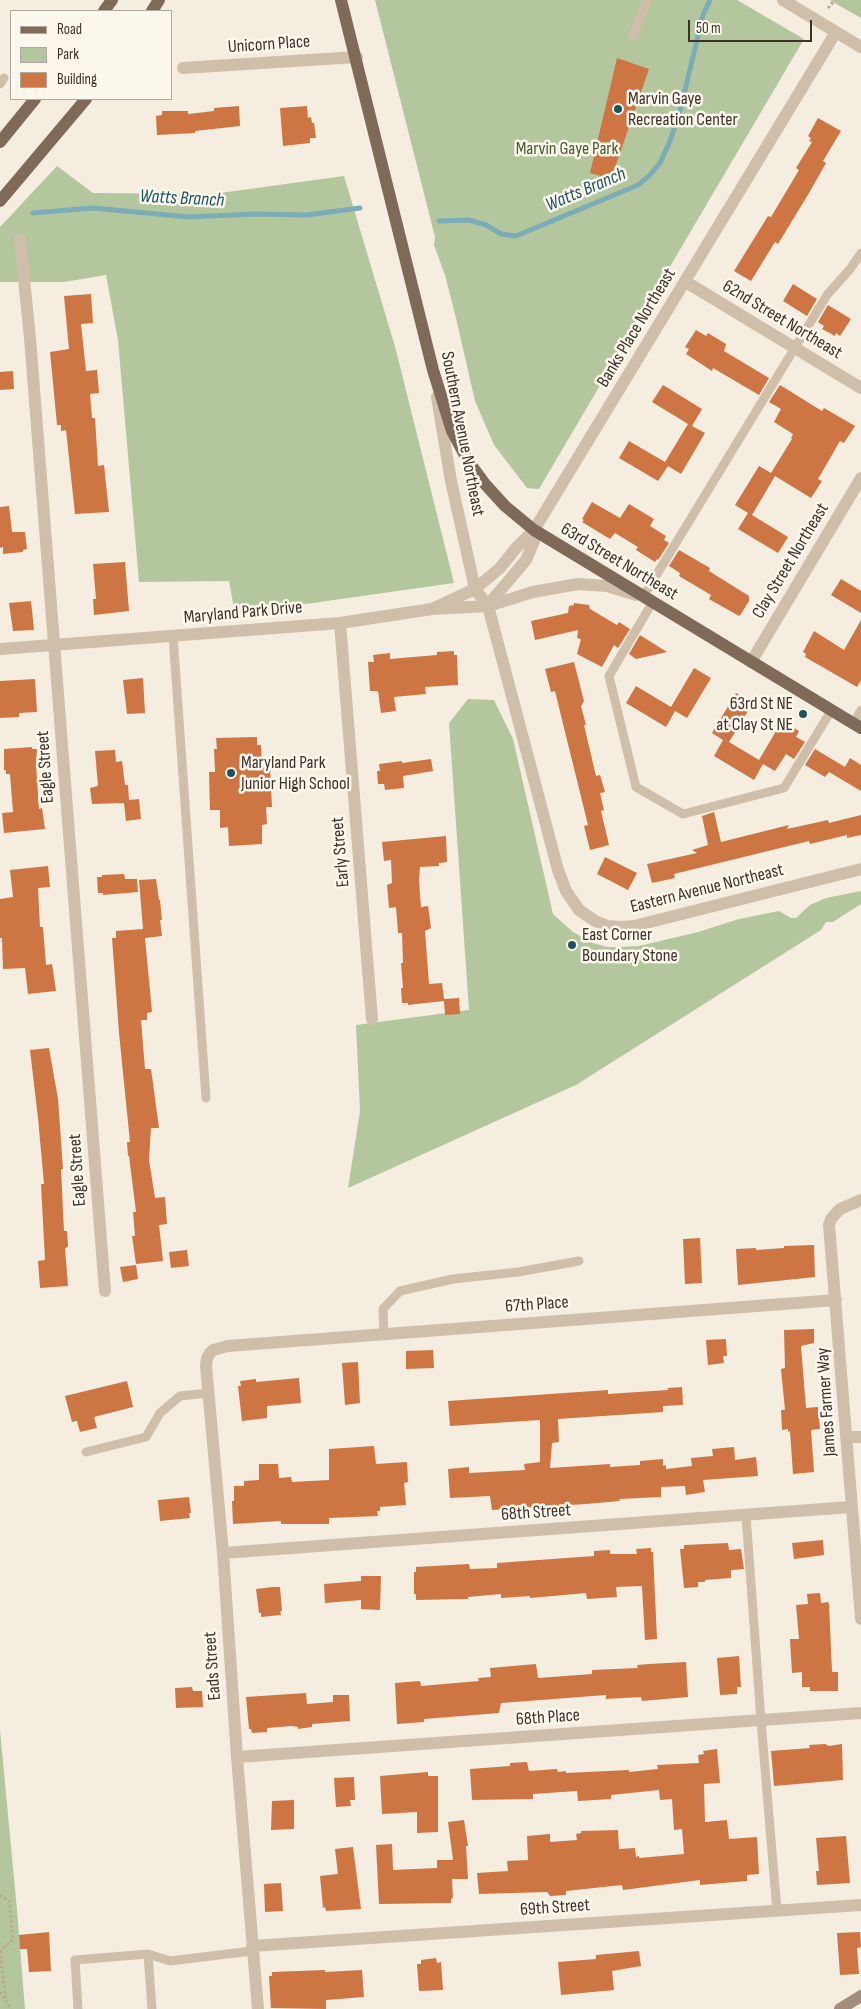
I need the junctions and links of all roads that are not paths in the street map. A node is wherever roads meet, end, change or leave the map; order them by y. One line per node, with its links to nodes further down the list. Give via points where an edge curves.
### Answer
1 (341, 0): 7 (main road, Southern Avenue Northeast)
2 (647, 0): 5 (lane)
3 (783, 0): 4 (street)
4 (836, 32): 6 (street); 15 (street, Banks Place Northeast)
5 (633, 36)
6 (861, 47)
7 (357, 57): 8 (street, Unicorn Place); 17 (main road, Southern Avenue Northeast)
8 (183, 68)
9 (34, 100): 11 (main road)
10 (85, 100): 12 (main road)
11 (0, 142)
12 (0, 201)
13 (20, 240): 27 (street, Eagle Street)
14 (861, 253): 16 (lane, via 826,295)
15 (686, 282): 16 (street, 62nd Street Northeast); 20 (street, Banks Place Northeast)
16 (794, 348): 18 (street, 62nd Street Northeast); 22 (lane)
17 (433, 370): 20 (main road, 63rd Street Northeast, via 452,431 468,461 505,506); 21 (street, Southern Avenue Northeast, via 451,481)
18 (861, 388)
19 (861, 478): 29 (street, Clay Street Northeast)
20 (534, 530): 21 (street, Banks Place Northeast, via 500,568); 22 (main road, 63rd Street Northeast); 23 (street, via 534,541 526,560)
21 (475, 589): 23 (street, Southern Avenue Northeast); 24 (street, Banks Place Northeast)
22 (648, 600): 23 (street, Maryland Park Drive, via 607,586 578,584 542,590); 29 (main road, 63rd Street Northeast); 31 (lane, via 609,676 636,786 683,814 784,788)
23 (488, 606): 24 (street, Maryland Park Drive); 33 (street, Southern Avenue Northeast)
24 (432, 609): 25 (street, Maryland Park Drive)
25 (340, 623): 26 (street, Maryland Park Drive); 35 (street, Early Street)
26 (173, 636): 27 (street, Maryland Park Drive); 36 (lane)
27 (54, 646): 28 (street, Maryland Park Drive); 39 (street, Eagle Street)
28 (0, 650)
29 (751, 662): 31 (main road, 63rd Street Northeast)
30 (861, 710): 32 (lane)
31 (831, 711): 32 (main road, 63rd Street Northeast)
32 (858, 728)
33 (558, 870): 34 (street, Eastern Avenue Northeast, via 566,891 579,910 595,921 621,927)
34 (861, 870)
35 (372, 1018)
36 (206, 1098)
37 (861, 1200): 40 (street, James Farmer Way, via 840,1209 829,1225)
38 (579, 1262): 41 (lane, via 453,1278 400,1291 383,1309)
39 (105, 1290)
40 (836, 1300): 41 (street, 67th Place); 44 (street, James Farmer Way)
41 (384, 1334): 42 (street, 67th Place)
42 (240, 1345): 43 (street, Eads Street, via 218,1349 207,1358)
43 (208, 1392): 46 (lane, via 180,1396 160,1413 146,1438); 49 (street, Eads Street)
44 (847, 1437): 45 (street); 47 (street, James Farmer Way)
45 (861, 1437)
46 (86, 1452)
47 (852, 1507): 48 (street, 68th Street); 50 (street, James Farmer Way)
48 (746, 1515): 49 (street, 68th Street); 52 (lane)
49 (223, 1553): 53 (street, Eads Street)
50 (861, 1619)
51 (861, 1713): 52 (street, 68th Place)
52 (761, 1721): 53 (street, 68th Place); 55 (lane)
53 (237, 1757): 56 (street, Eads Street)
54 (861, 1905): 55 (street, 69th Street)
55 (777, 1910): 56 (street, 69th Street)
56 (252, 1948): 57 (lane, via 170,1961); 61 (street, Eads Street)
57 (148, 1954): 59 (lane, via 75,1960); 60 (lane)
58 (861, 1996): 62 (main road)
59 (78, 2009)
60 (152, 2009)
61 (258, 2009)
62 (840, 2009)

